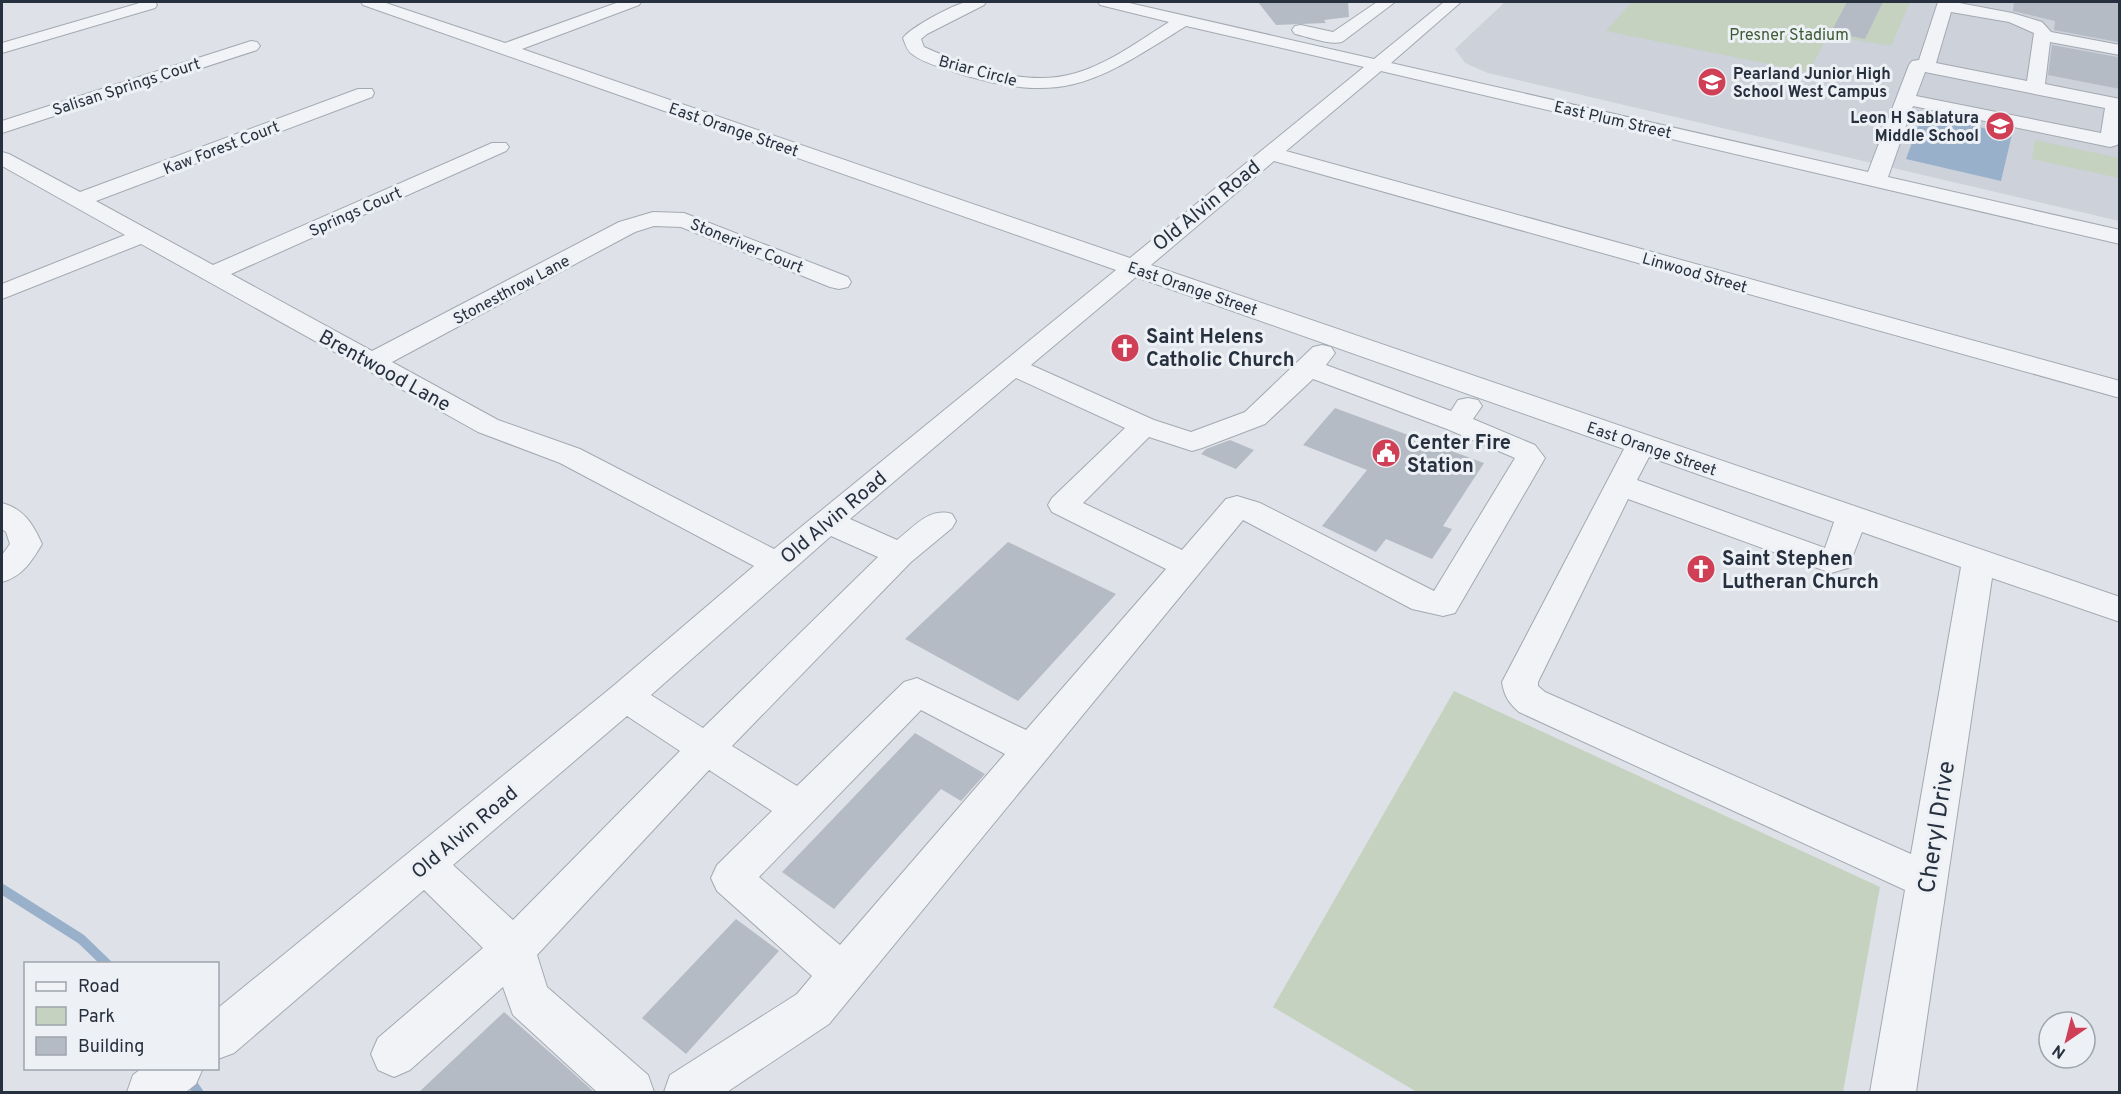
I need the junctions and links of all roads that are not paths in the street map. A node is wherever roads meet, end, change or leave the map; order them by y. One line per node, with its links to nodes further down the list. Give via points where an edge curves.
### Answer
1 (369, 2): 13 (street, East Orange Street)
2 (633, 2): 13 (street)
3 (978, 2): 9 (street, Briar Circle, via 921,30 912,38 917,50 940,62 1018,82 1055,84 1082,78 1106,66)
4 (1106, 2): 9 (street, East Plum Street)
5 (1387, 2): 9 (street, via 1336,38)
6 (1453, 2): 15 (street, Old Alvin Road)
7 (1945, 4): 10 (street, via 2030,22 2040,26); 16 (street)
8 (149, 5): 12 (street)
9 (1181, 11): 15 (street, East Plum Street)
10 (2043, 36): 14 (street); 17 (street)
11 (250, 46): 21 (street, Salisan Springs Court)
12 (2, 48)
13 (506, 50): 30 (street, East Orange Street)
14 (2120, 50)
15 (1377, 64): 23 (street, Old Alvin Road); 25 (street, East Plum Street)
16 (1926, 66): 17 (street); 18 (street, via 1918,64)
17 (2036, 88): 20 (street)
18 (1909, 90): 20 (street, via 2110,141); 25 (street)
19 (365, 93): 26 (street, Kaw Forest Court)
20 (2116, 110)
21 (2, 127)
22 (499, 147): 31 (street, Springs Court)
23 (1270, 153): 30 (street, Old Alvin Road); 39 (street, Linwood Street)
24 (2, 158): 26 (street, Brentwood Lane)
25 (1876, 180): 29 (street, East Plum Street)
26 (78, 200): 28 (street, Brentwood Lane)
27 (653, 219): 32 (street, Stoneriver Court, via 684,220); 35 (street, Stonesthrow Lane, via 627,227)
28 (142, 236): 31 (street, Brentwood Lane); 33 (street)
29 (2120, 237)
30 (1132, 266): 34 (street, East Orange Street); 36 (street, Old Alvin Road)
31 (212, 274): 35 (street, Brentwood Lane)
32 (839, 282)
33 (2, 292)
34 (1336, 337): 37 (street); 38 (street, East Orange Street)
35 (372, 362): 50 (street, Brentwood Lane, via 488,426 570,456)
36 (1013, 367): 41 (street); 47 (street, Old Alvin Road)
37 (1308, 368): 40 (street); 41 (street, via 1255,418 1192,442)
38 (1480, 388): 40 (street); 42 (street, East Orange Street)
39 (2120, 390)
40 (1457, 423): 51 (street, via 1525,452 1530,458 1443,604 1424,601 1237,506)
41 (1144, 426): 51 (street, via 1063,505)
42 (1641, 444): 43 (street); 45 (street, East Orange Street)
43 (1621, 484): 45 (street, via 1832,562 1837,560); 59 (street, via 1520,682 1521,692 1532,702)
44 (2, 513): 52 (street, via 20,527 26,544 16,560)
45 (1851, 517): 49 (street, East Orange Street)
46 (941, 521): 48 (street)
47 (828, 522): 48 (street); 50 (street, Old Alvin Road)
48 (900, 554): 55 (street)
49 (1978, 561): 53 (street, East Orange Street); 59 (street, Cheryl Drive)
50 (777, 564): 54 (street, Old Alvin Road)
51 (1187, 566): 56 (street)
52 (2, 571)
53 (2120, 610)
54 (625, 697): 55 (street); 58 (street, Old Alvin Road)
55 (707, 747): 57 (street); 60 (street)
56 (1030, 749): 57 (street, via 917,692); 61 (street)
57 (801, 809): 61 (street, via 731,878)
58 (425, 865): 60 (street); 62 (street, Old Alvin Road)
59 (1927, 881): 68 (street, Cheryl Drive)
60 (514, 949): 63 (street); 66 (street, via 529,1000)
61 (842, 974): 67 (street, via 813,1009)
62 (219, 1036)
63 (394, 1054)
64 (178, 1070): 65 (street)
65 (150, 1092)
66 (632, 1092)
67 (687, 1092)
68 (1893, 1092)

